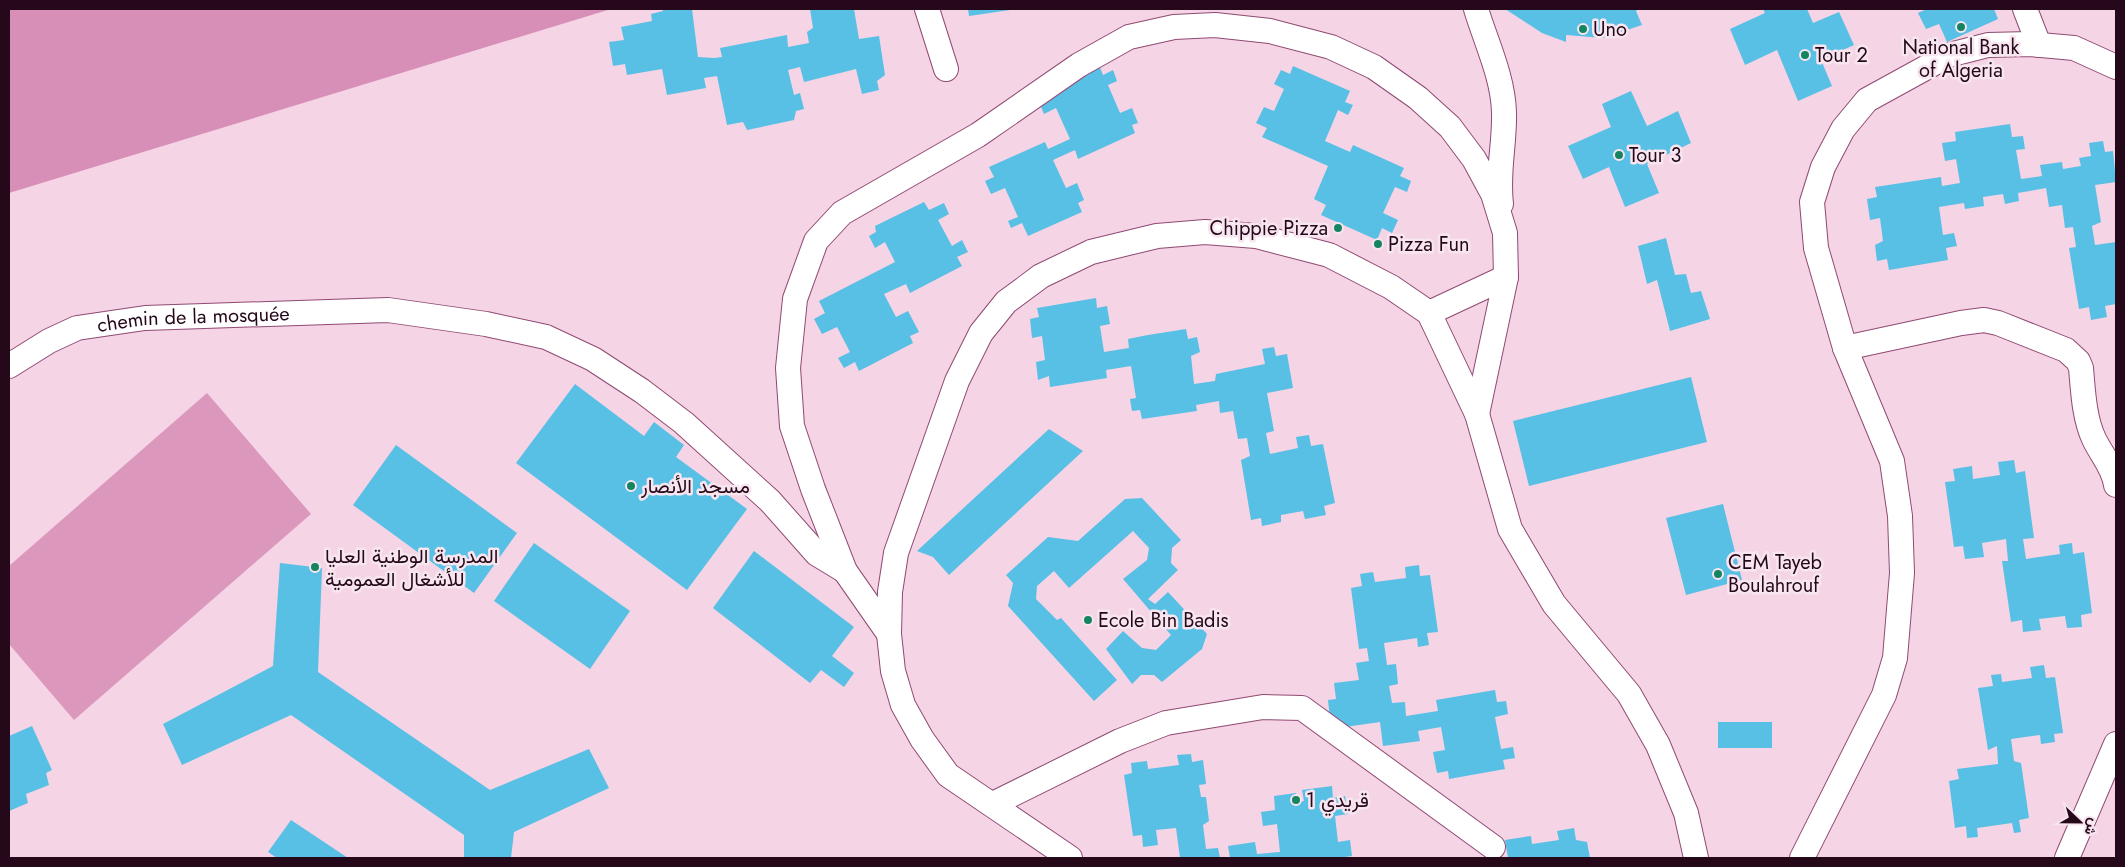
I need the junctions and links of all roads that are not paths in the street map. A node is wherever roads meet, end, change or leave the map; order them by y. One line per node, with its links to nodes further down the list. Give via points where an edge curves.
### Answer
1 (927, 9): 6 (street)
2 (1476, 9): 7 (street, via 1497,73 1504,112 1498,180)
3 (2025, 9): 4 (street)
4 (2039, 45): 5 (street, via 2074,48); 10 (street, via 1988,45 1949,55 1867,100 1843,129 1823,167 1812,202 1816,248)
5 (2116, 67)
6 (946, 70)
7 (1505, 233): 8 (street); 14 (street, via 1493,194 1474,159 1450,128 1418,98 1374,67 1331,47 1270,31 1215,25 1174,27 1129,38 1079,65 978,135 842,213 816,241 795,299 788,368 792,426)
8 (1506, 277): 9 (street); 12 (street)
9 (1428, 313): 12 (street); 15 (street, via 1391,287 1329,255 1256,236 1205,232 1157,236 1092,252 1041,276 1006,302 987,325 957,381 896,553 890,592)
10 (1845, 348): 13 (street, via 1984,320 2066,350 2081,368 2088,421); 21 (street, via 1892,461 1900,516 1900,623 1895,658 1884,695)
11 (9, 366): 14 (street, chemin de la mosquée, via 77,328 145,318 388,310 486,324 546,337 593,359 684,423 770,501 817,554)
12 (1477, 414): 20 (street, via 1510,529 1554,604 1629,694 1658,745 1686,813)
13 (2116, 485)
14 (845, 571): 15 (street)
15 (889, 634): 17 (street, via 893,671 903,705 922,739 948,775)
16 (2116, 744): 22 (street)
17 (993, 804): 18 (street, via 1120,741 1166,723 1284,706 1302,708); 19 (street)
18 (1493, 847)
19 (1070, 858)
20 (1696, 858)
21 (1802, 858)
22 (2067, 858)

